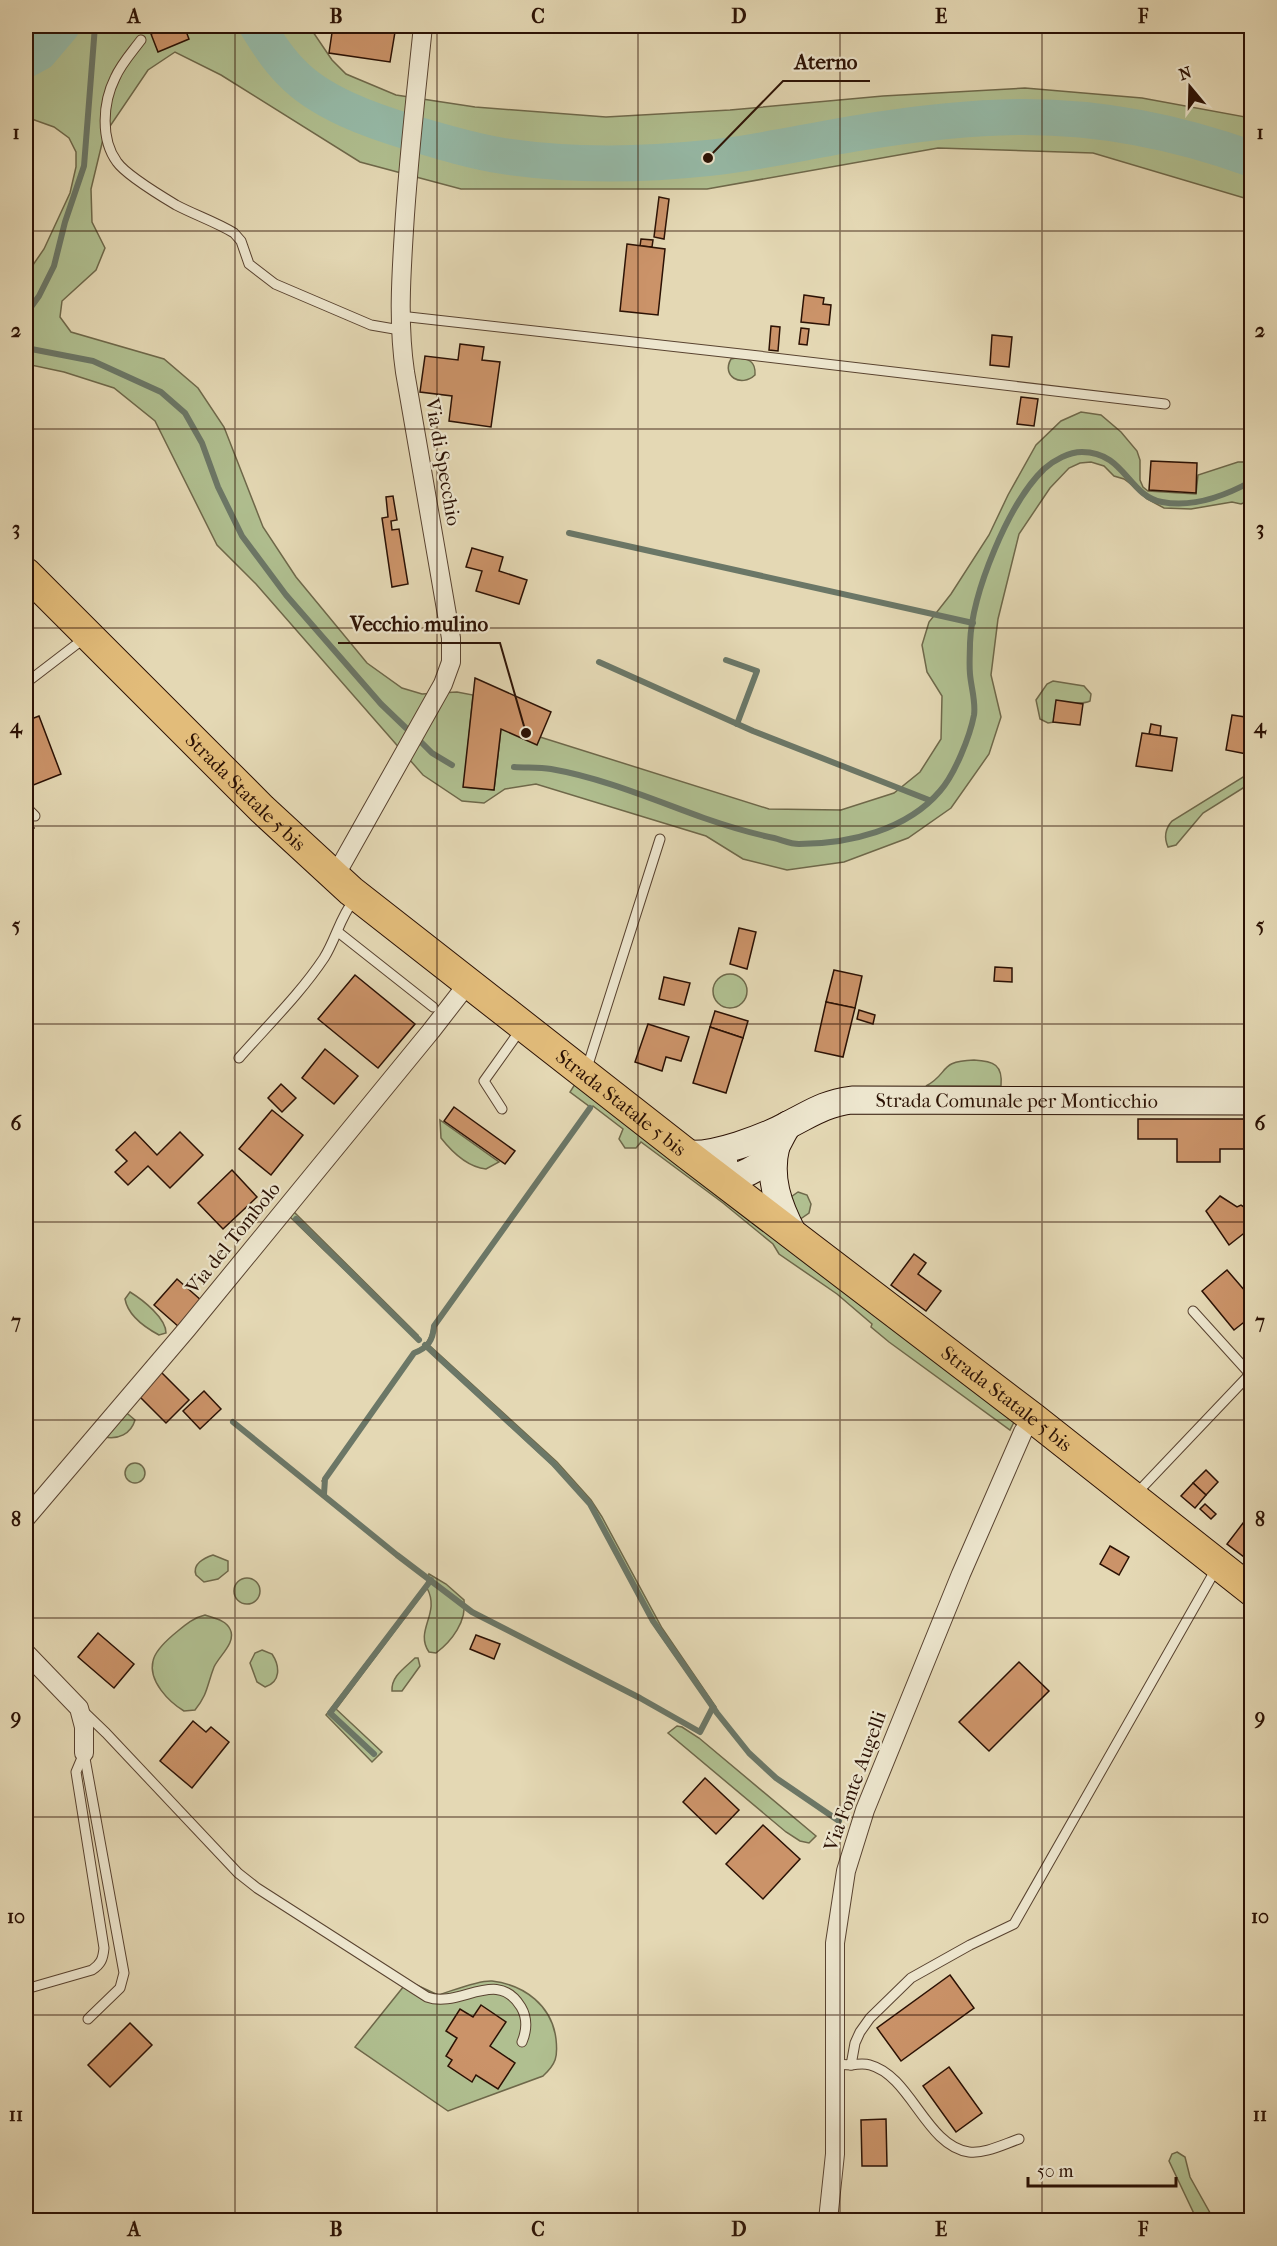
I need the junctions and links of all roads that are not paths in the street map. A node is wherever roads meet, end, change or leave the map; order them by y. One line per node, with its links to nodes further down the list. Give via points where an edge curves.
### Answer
1 (423, 26): 3 (street, Via di Specchio, via 408,166)
2 (141, 40): 3 (lane, via 115,78 108,97 107,136 120,165 177,205 234,233 249,264 275,284 371,325)
3 (400, 323): 4 (lane, via 750,355); 11 (street, Via di Specchio, via 452,658 443,684)
4 (1165, 404)
5 (26, 573): 6 (main road, Strada Statale 5 bis)
6 (87, 636): 7 (lane); 11 (main road, Strada Statale 5 bis)
7 (26, 683)
8 (26, 807): 9 (lane)
9 (35, 816)
10 (660, 839): 18 (lane)
11 (334, 876): 12 (main road, Strada Statale 5 bis)
12 (358, 896): 13 (lane); 14 (main road, Strada Statale 5 bis)
13 (338, 932): 15 (lane); 17 (lane, via 311,976)
14 (469, 982): 16 (main road, Strada Statale 5 bis); 28 (street, Via del Tombolo, via 187,1329)
15 (433, 1007)
16 (524, 1025): 18 (main road, Strada Statale 5 bis); 20 (lane, via 484,1081)
17 (239, 1058)
18 (585, 1073): 22 (main road, Strada Statale 5 bis)
19 (1251, 1101): 21 (main road, Strada Comunale per Monticchio, via 864,1100 822,1107)
20 (502, 1109)
21 (772, 1137): 22 (main road, Strada Comunale per Monticchio, via 710,1154); 23 (main road, Strada Comunale per Monticchio, via 737,1149 722,1170); 24 (main road, via 774,1185)
22 (687, 1154): 23 (main road, Strada Statale 5 bis)
23 (722, 1180): 24 (main road, Strada Statale 5 bis)
24 (793, 1234): 26 (main road, Strada Statale 5 bis)
25 (1193, 1311): 27 (lane, via 1250,1374)
26 (1034, 1418): 27 (main road, Strada Statale 5 bis); 37 (street, Via Fonte Augelli, via 1023,1432 965,1563 858,1829 844,1880 835,1943)
27 (1133, 1497): 29 (main road, Strada Statale 5 bis)
28 (26, 1518)
29 (1219, 1565): 30 (main road, Strada Statale 5 bis); 37 (lane, via 1014,1924 911,1978 865,2025)
30 (1251, 1590)
31 (26, 1653): 32 (street)
32 (79, 1708): 33 (street); 36 (lane, via 221,1856 257,1888 428,1997 443,2001 489,1988 508,1994 525,2016)
33 (84, 1753): 34 (lane, via 76,1772 104,1958 92,1970); 35 (lane, via 124,1972 120,1988)
34 (26, 1989)
35 (88, 2019)
36 (522, 2043)
37 (843, 2064): 38 (lane, via 868,2064 884,2071 945,2141 959,2149 985,2151); 39 (street, Via Fonte Augelli)
38 (1019, 2139)
39 (828, 2220)

